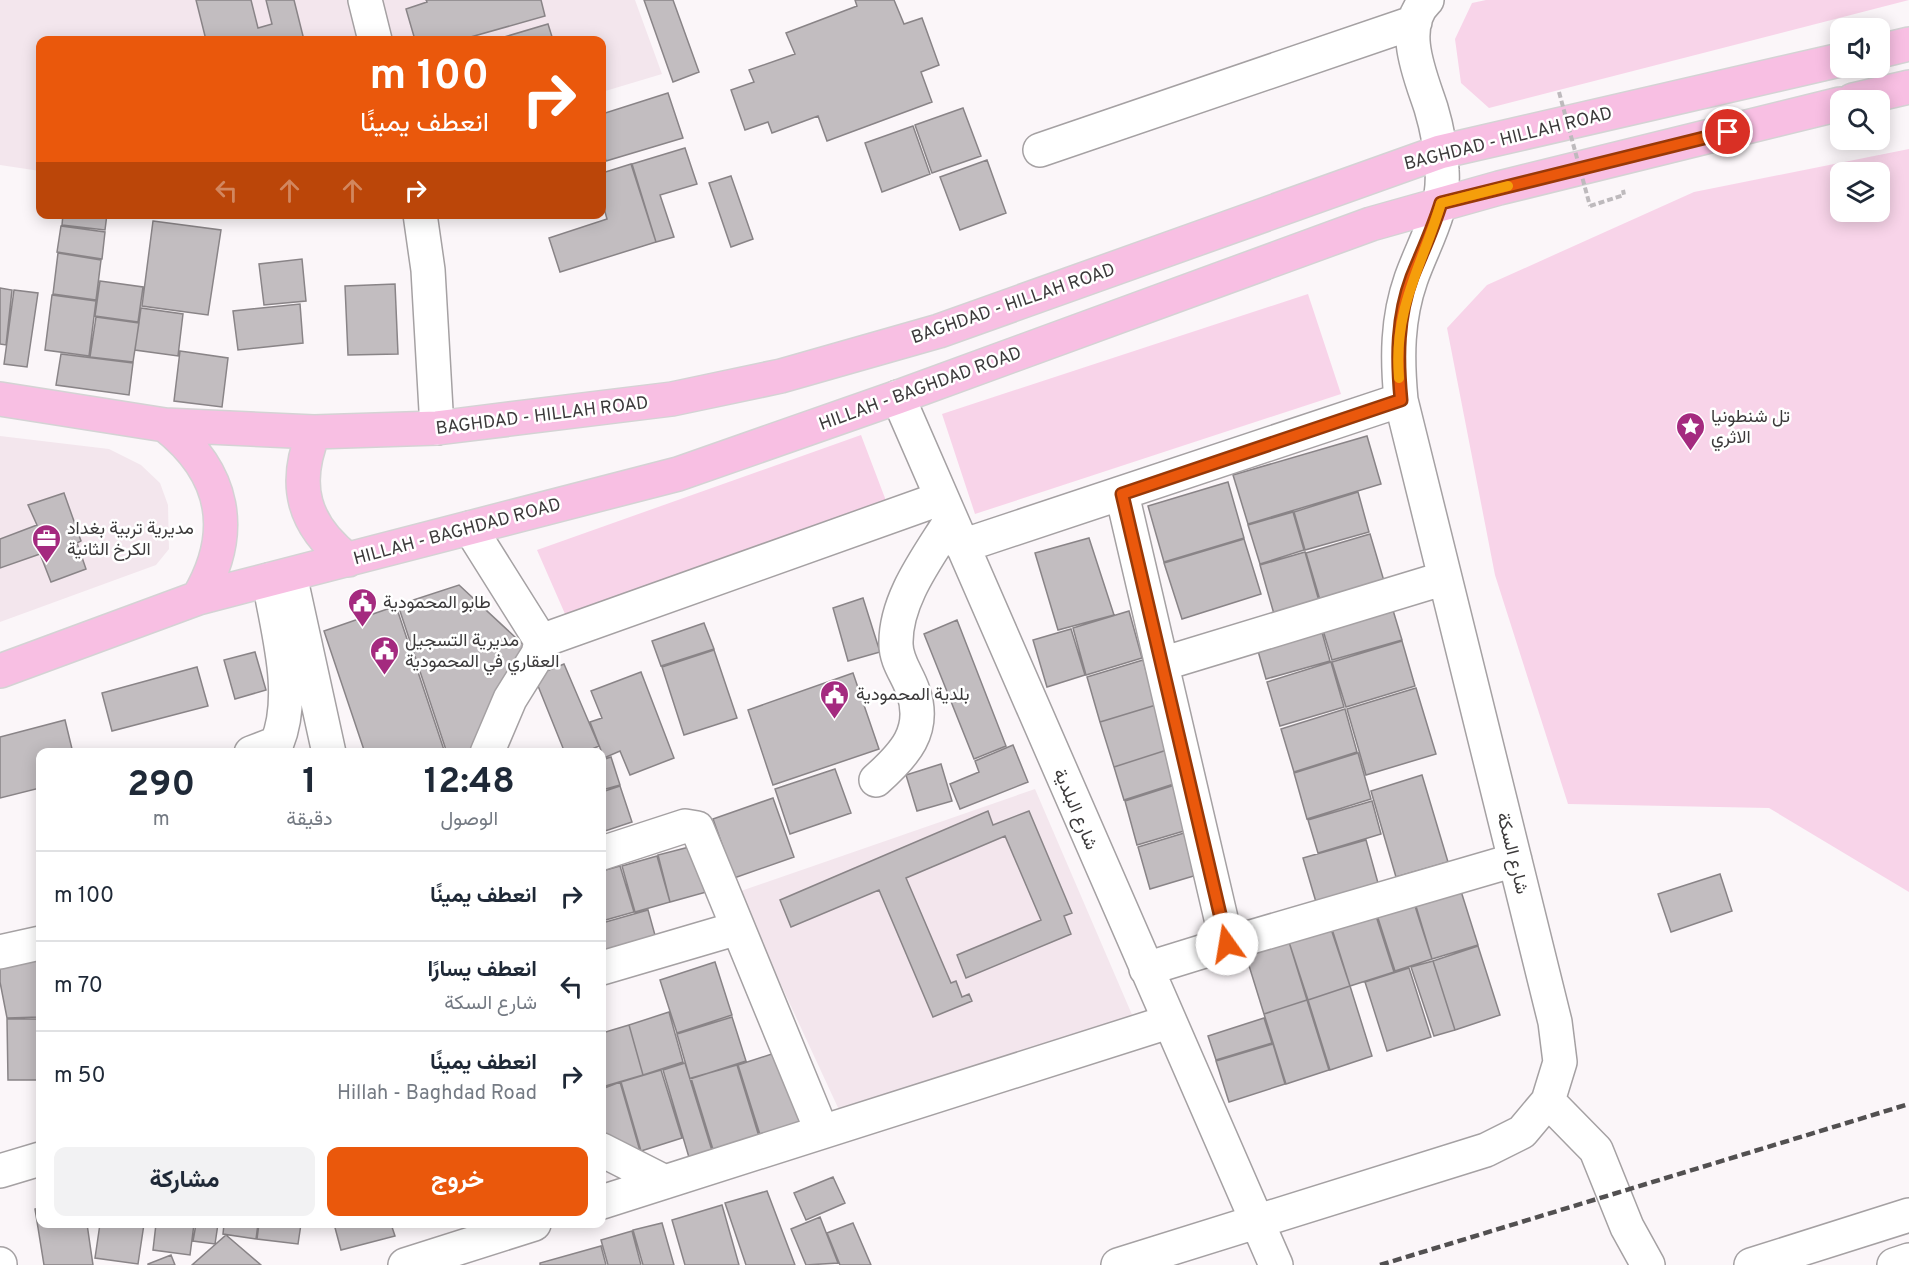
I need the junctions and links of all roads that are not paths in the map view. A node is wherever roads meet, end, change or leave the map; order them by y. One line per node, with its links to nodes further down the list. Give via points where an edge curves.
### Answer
1 (365, 0): 3 (street)
2 (1423, 6): 10 (street); 11 (street, شارع السكة, via 1415,56)
3 (374, 36)
4 (1909, 44): 5 (main road)
5 (1890, 49)
6 (1830, 62): 11 (main road, BAGHDAD - HILLAH ROAD)
7 (1909, 87): 8 (main road)
8 (1890, 91)
9 (1830, 106): 12 (main road, HILLAH - BAGHDAD ROAD)
10 (1040, 150)
11 (1440, 152): 12 (street, شارع السكة); 18 (main road, BAGHDAD - HILLAH ROAD, via 939,331 781,376 672,399)
12 (1441, 203): 14 (main road, HILLAH - BAGHDAD ROAD, via 1371,224); 16 (street, شارع السكة, via 1411,279 1401,318 1397,359)
13 (421, 219): 18 (street, via 428,270)
14 (898, 397): 21 (street, شارع البلدية); 22 (main road, HILLAH - BAGHDAD ROAD, via 678,474)
15 (0, 399): 17 (main road, BAGHDAD - HILLAH ROAD)
16 (1401, 400): 20 (street); 25 (street, شارع السكة)
17 (165, 424): 19 (main road, BAGHDAD - HILLAH ROAD); 26 (main road, via 201,459 213,480 219,504 218,553)
18 (437, 428): 19 (main road, BAGHDAD - HILLAH ROAD)
19 (314, 432): 23 (main road, via 302,472 303,493 318,531)
20 (1122, 494): 21 (street); 28 (street)
21 (952, 521): 27 (street); 33 (street, via 914,580 902,611 896,644 902,671 913,691 918,720 914,739 899,760); 41 (street, شارع البلدية)
22 (470, 528): 23 (main road, HILLAH - BAGHDAD ROAD); 27 (street)
23 (348, 560): 24 (main road, HILLAH - BAGHDAD ROAD)
24 (279, 577): 26 (main road, HILLAH - BAGHDAD ROAD); 30 (street, via 283,728 277,743); 31 (street)
25 (1445, 578): 28 (street); 35 (street, شارع السكة)
26 (198, 598): 29 (main road, HILLAH - BAGHDAD ROAD)
27 (541, 641): 32 (street)
28 (1162, 664): 38 (street)
29 (0, 671)
30 (264, 748)
31 (328, 748)
32 (488, 748)
33 (876, 780)
34 (606, 852): 36 (street, via 685,826 697,828)
35 (1515, 860): 38 (street); 43 (street, شارع السكة, via 1555,1022 1560,1062)
36 (738, 928): 40 (street); 44 (street)
37 (36, 944): 39 (street)
38 (1227, 944): 41 (street)
39 (0, 952)
40 (606, 968)
41 (1146, 969): 42 (street, شارع البلدية)
42 (1168, 1022): 44 (street); 51 (street, شارع البلدية)
43 (1548, 1101): 51 (street, شارع السكة, via 1522,1132 1486,1150); 57 (street, via 1596,1150 1627,1227)
44 (822, 1132): 48 (street)
45 (606, 1152): 48 (street)
46 (36, 1161): 47 (street)
47 (0, 1171)
48 (665, 1182): 49 (street)
49 (606, 1201)
50 (1909, 1215): 58 (street)
51 (1255, 1222): 55 (street, شارع السكة); 56 (street, شارع البلدية)
52 (521, 1228): 54 (street)
53 (1909, 1260): 59 (street)
54 (405, 1265)
55 (1118, 1265)
56 (1276, 1265)
57 (1648, 1265)
58 (1751, 1265)
59 (1894, 1265)

